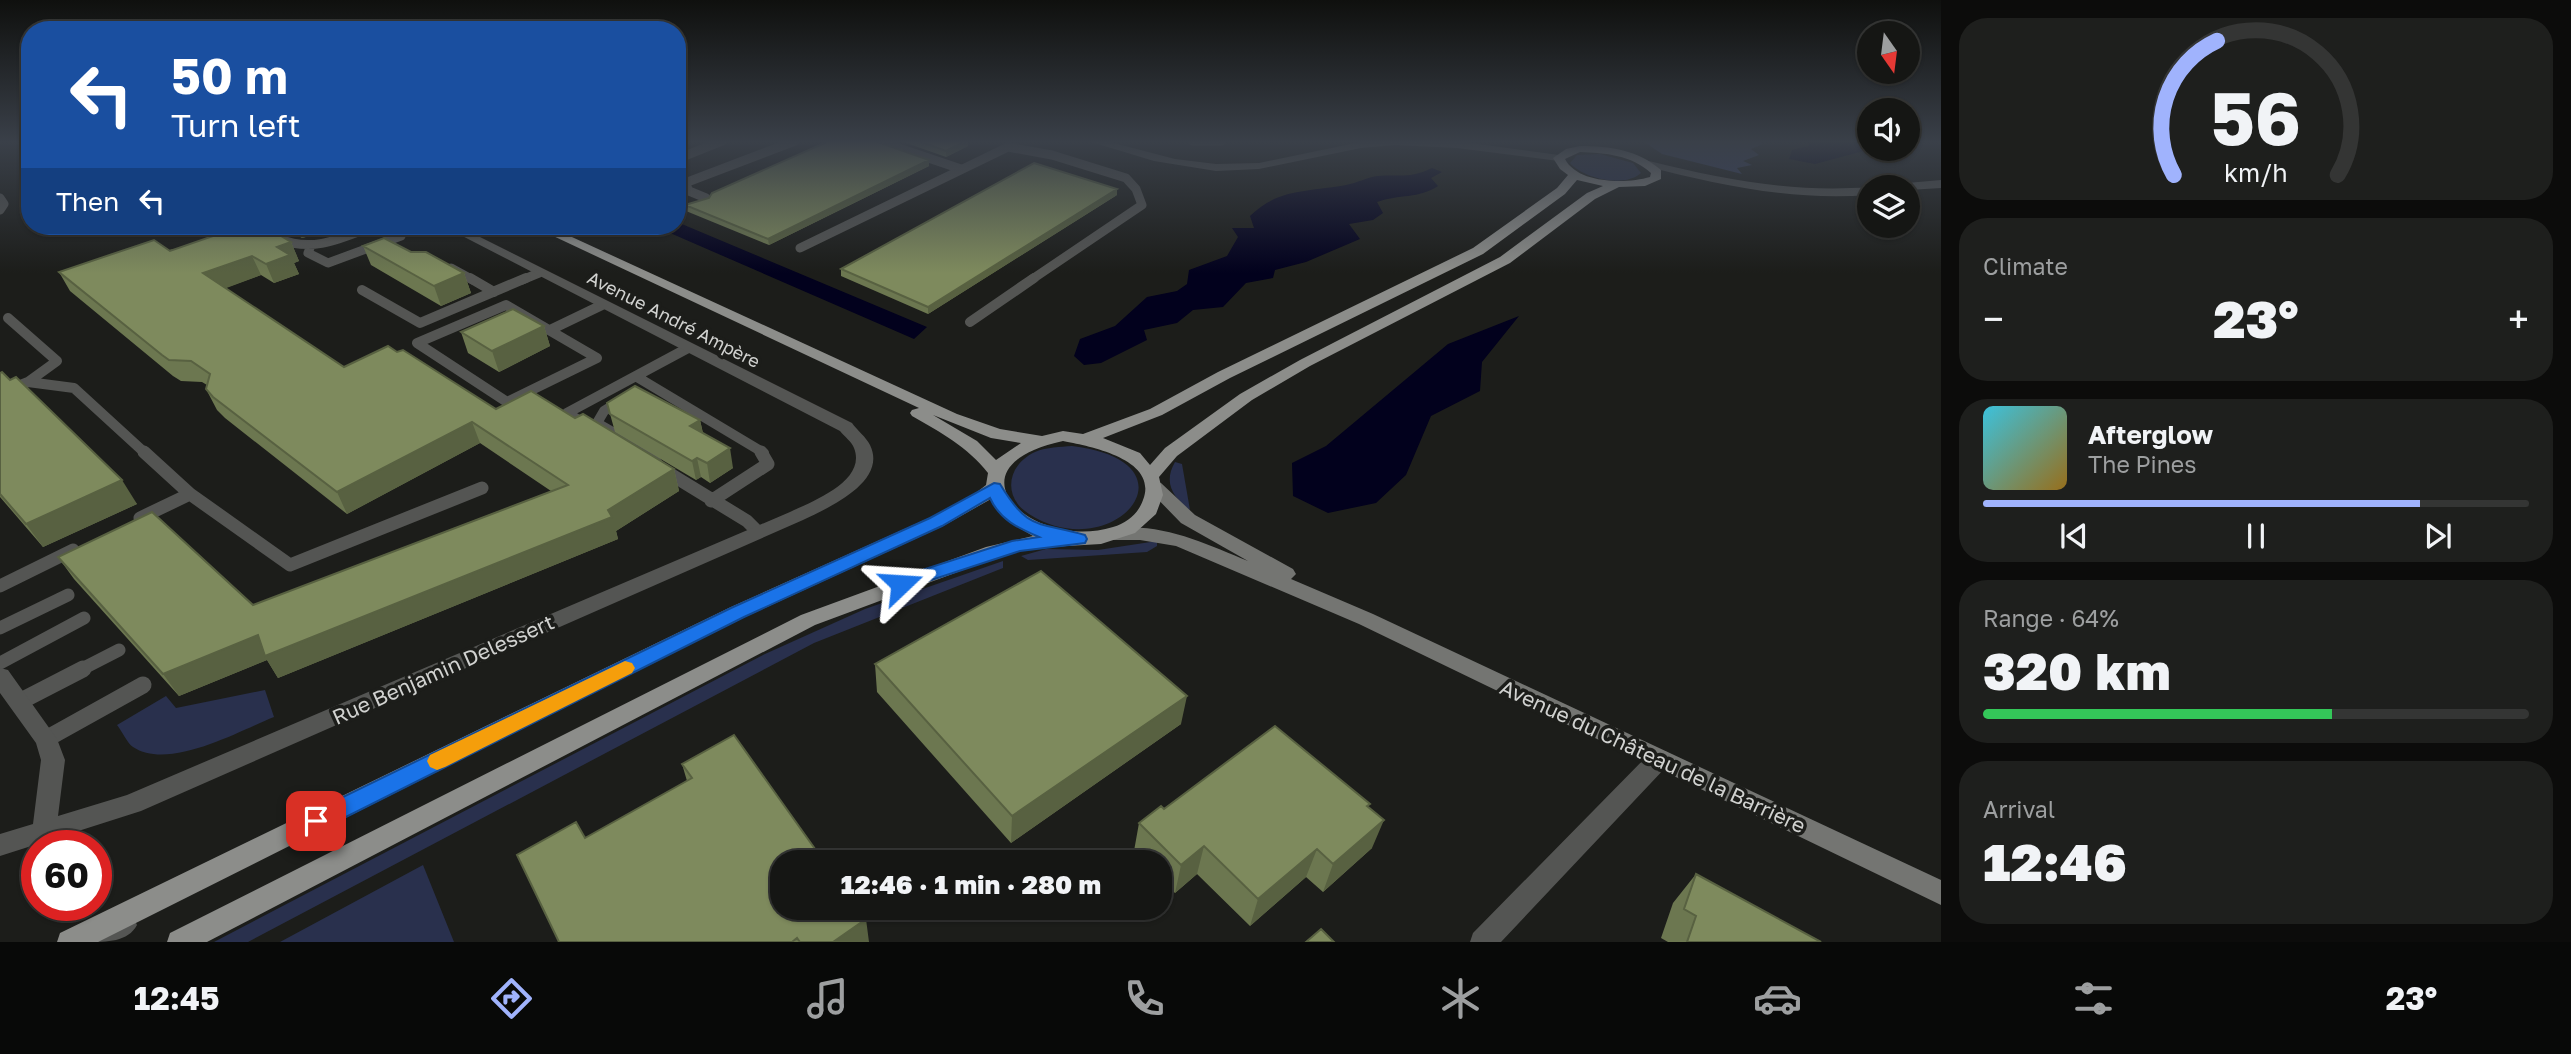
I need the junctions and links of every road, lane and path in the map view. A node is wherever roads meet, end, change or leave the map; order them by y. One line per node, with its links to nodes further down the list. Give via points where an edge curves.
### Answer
1 (928, 185): 20 (lane)
2 (1132, 185): 27 (lane, via 1142,205)
3 (1566, 185): 37 (main road, via 1478,251 1156,412)
4 (1615, 185): 5 (main road); 42 (main road, via 1591,196 1505,260 1246,397 1171,452)
5 (1633, 185)
6 (1742, 185): 8 (street, via 1808,193)
7 (686, 188): 10 (lane)
8 (1857, 191)
9 (0, 198): 11 (lane, via 4,204)
10 (706, 198)
11 (0, 210)
12 (251, 235): 18 (lane)
13 (273, 235): 19 (lane, via 294,247)
14 (348, 235): 19 (lane)
15 (466, 235): 22 (street, Avenue André Ampère)
16 (557, 235): 31 (main road)
17 (401, 236): 19 (lane, via 328,264 308,253)
18 (241, 239)
19 (310, 248)
20 (800, 248)
21 (440, 262): 24 (lane)
22 (539, 273): 24 (lane); 25 (street, Avenue André Ampère)
23 (362, 290): 24 (lane, via 420,323)
24 (494, 292)
25 (602, 305): 28 (lane); 29 (street, Avenue André Ampère)
26 (8, 318): 32 (lane, via 57,361)
27 (971, 322)
28 (550, 330): 28 (lane, via 506,305 417,343 507,402 597,358)
29 (688, 348): 30 (lane); 39 (street, Avenue André Ampère, via 846,427 863,447)
30 (637, 377): 36 (lane); 40 (lane, via 568,413)
31 (865, 380): 38 (main road, via 997,435); 41 (main road, via 965,439 985,456)
32 (28, 382): 33 (lane); 44 (lane, via 74,388)
33 (0, 393)
34 (629, 398): 40 (lane, via 604,411 597,423 650,454)
35 (657, 405): 36 (lane, via 687,421)
36 (711, 421): 45 (lane, via 765,453 768,464)
37 (1090, 437): 38 (main road); 42 (main road, via 1138,458)
38 (1039, 440): 41 (main road, via 1005,458)
39 (865, 461): 47 (street, Rue Benjamin Delessert, via 858,480 848,488)
40 (658, 466): 45 (lane)
41 (995, 480): 49 (main road, via 1003,507 1021,523); 67 (main road, via 936,522 738,612)
42 (1153, 481): 48 (main road, via 1153,503 1144,517); 54 (main road, Avenue du Château de la Barrière, via 1188,519)
43 (482, 488): 44 (lane, via 290,565)
44 (190, 494): 46 (lane)
45 (711, 500): 47 (lane)
46 (131, 523)
47 (758, 532): 63 (street, Rue Benjamin Delessert, via 132,804)
48 (1106, 536): 49 (main road); 54 (main road, Avenue du Château de la Barrière, via 1140,534 1180,540)
49 (1079, 539): 70 (main road, via 1033,542 993,552 808,620)
50 (83, 546): 51 (lane)
51 (0, 586)
52 (68, 595): 55 (lane)
53 (84, 618): 57 (lane)
54 (1366, 619): 62 (main road, Avenue du Château de la Barrière)
55 (0, 628)
56 (119, 650): 60 (lane)
57 (0, 663)
58 (0, 676): 60 (street)
59 (143, 685): 61 (lane)
60 (19, 702): 61 (street)
61 (46, 739): 63 (street, via 53,770)
62 (1659, 759): 66 (main road, Avenue du Château de la Barrière); 71 (street)
63 (44, 830)
64 (21, 838): 65 (street, Rue Benjamin Delessert)
65 (0, 845)
66 (1941, 893)
67 (167, 894): 68 (main road); 69 (street)
68 (71, 942)
69 (100, 942)
70 (180, 942)
71 (1483, 942)

